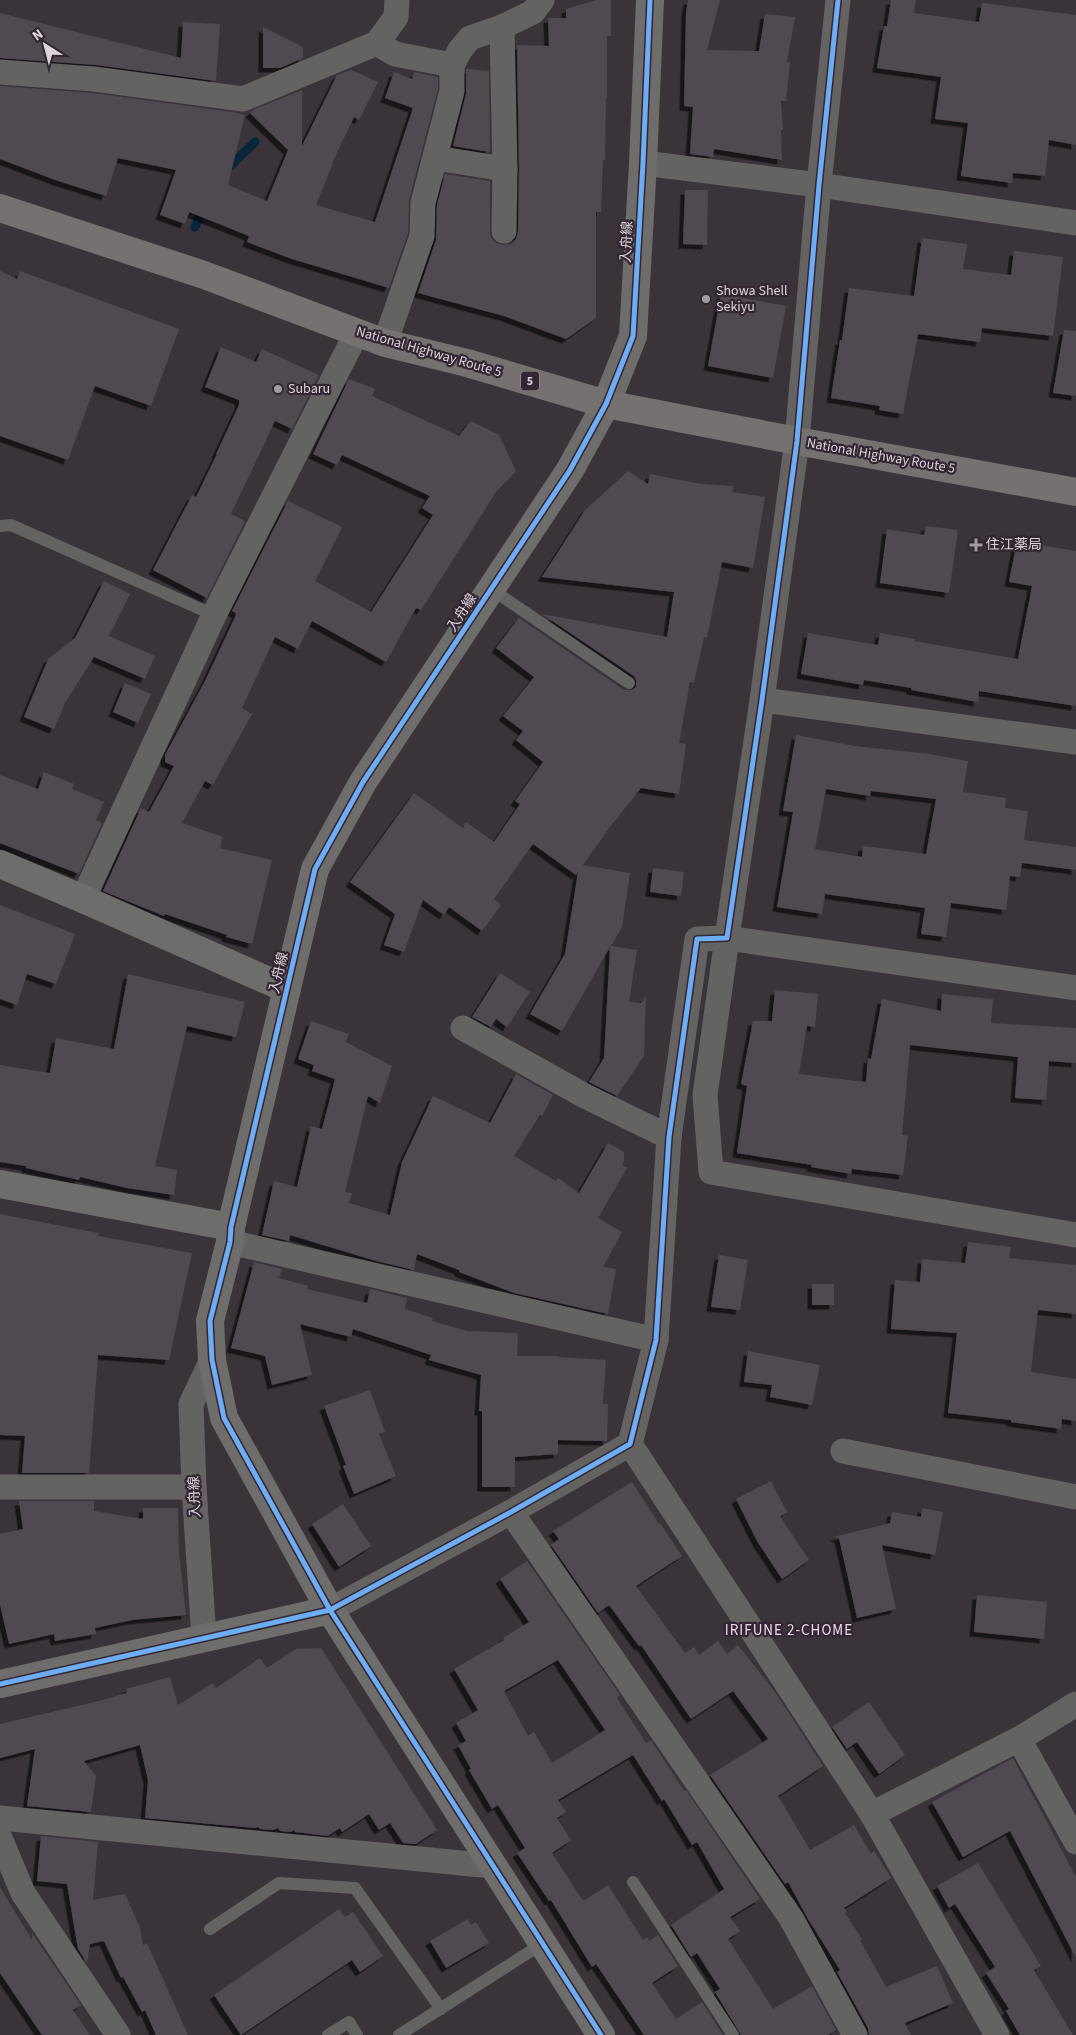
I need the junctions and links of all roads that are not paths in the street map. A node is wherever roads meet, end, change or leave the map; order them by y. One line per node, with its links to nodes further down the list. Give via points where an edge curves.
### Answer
1 (396, 0): 6 (street, via 396,17)
2 (542, 0): 5 (street, via 533,12)
3 (650, 0): 10 (street, 入舟線)
4 (838, 0): 12 (street)
5 (502, 27): 7 (street, via 470,38); 11 (street)
6 (377, 43): 7 (street, via 395,54); 8 (street, via 243,99 94,78)
7 (452, 65): 9 (street, via 452,91)
8 (0, 72)
9 (435, 158): 11 (street); 17 (street, via 423,203 422,236)
10 (643, 163): 12 (street); 18 (street, 入舟線, via 633,336)
11 (505, 169): 15 (street)
12 (819, 185): 14 (street); 19 (street)
13 (0, 208): 16 (highway, National Highway Route 5 / 5, via 204,275)
14 (1076, 223)
15 (504, 232)
16 (357, 332): 17 (highway, National Highway Route 5 / 5); 23 (street)
17 (385, 343): 18 (highway, National Highway Route 5 / 5, via 467,363)
18 (606, 404): 19 (highway, National Highway Route 5 / 5); 22 (street, 入舟線, via 570,470)
19 (797, 441): 20 (highway, National Highway Route 5 / 5); 25 (street)
20 (1076, 492)
21 (0, 526): 23 (lane, via 11,525)
22 (491, 589): 24 (lane); 31 (street, 入舟線, via 364,782 315,869)
23 (214, 616): 28 (street)
24 (629, 683)
25 (762, 700): 26 (street); 29 (street)
26 (1076, 742)
27 (0, 864): 28 (street)
28 (83, 899): 31 (street)
29 (727, 938): 30 (street); 33 (street, via 697,940); 35 (street, via 705,1095 711,1172)
30 (1076, 988)
31 (287, 989): 36 (street, 入舟線)
32 (463, 1028): 33 (street, via 585,1096)
33 (669, 1137): 37 (street)
34 (0, 1184): 36 (street)
35 (1076, 1234)
36 (230, 1235): 37 (street); 38 (street, 入舟線, via 210,1321)
37 (656, 1340): 39 (street)
38 (212, 1360): 42 (street, 入舟線, via 191,1404); 45 (street, 入舟線, via 224,1418)
39 (630, 1444): 44 (street); 50 (street)
40 (842, 1451): 43 (street)
41 (0, 1487): 42 (street)
42 (194, 1487): 46 (street, 入舟線)
43 (1076, 1497)
44 (512, 1512): 45 (street); 65 (street, via 791,1918)
45 (330, 1610): 46 (street); 54 (street, 入舟線)
46 (204, 1638): 47 (street)
47 (2, 1679)
48 (1076, 1704): 49 (street)
49 (1019, 1739): 50 (street); 53 (street)
50 (872, 1814): 66 (street)
51 (0, 1818): 54 (street)
52 (0, 1838): 59 (street, via 23,1893)
53 (1076, 1842)
54 (492, 1866): 57 (street, 入舟線)
55 (634, 1882): 64 (lane)
56 (210, 1929): 58 (lane, via 280,1883 355,1888)
57 (542, 1944): 58 (lane); 63 (street, 入舟線)
58 (441, 2009): 62 (lane)
59 (118, 2035)
60 (328, 2035): 61 (lane, via 349,2022)
61 (357, 2035)
62 (399, 2035)
63 (601, 2035)
64 (733, 2035)
65 (855, 2035)
66 (997, 2035)

